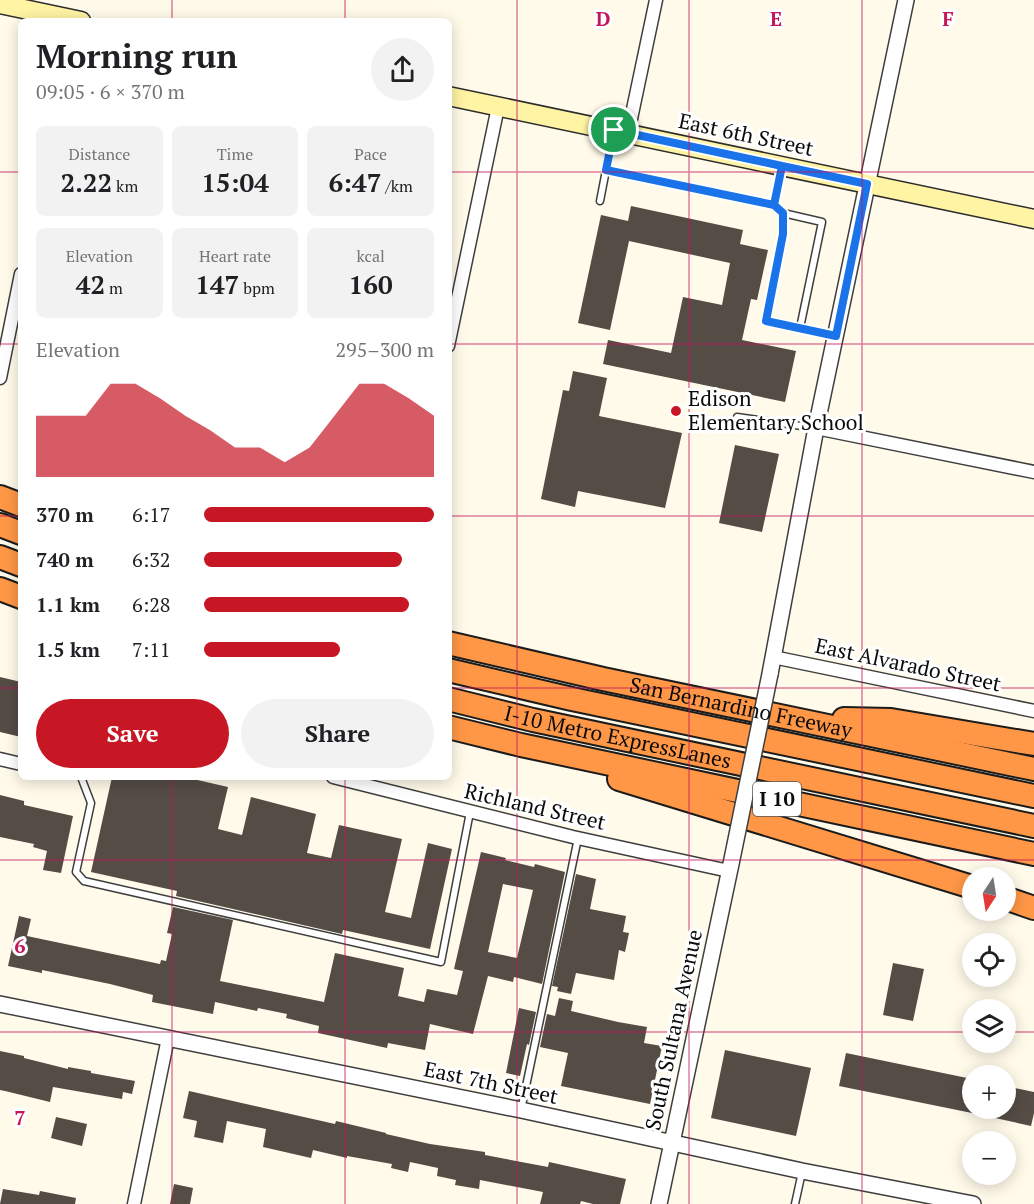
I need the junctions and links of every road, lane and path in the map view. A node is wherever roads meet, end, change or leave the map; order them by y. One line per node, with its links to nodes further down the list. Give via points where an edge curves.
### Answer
1 (656, 0): 7 (street)
2 (906, 0): 10 (street, South Sultana Avenue)
3 (0, 4): 4 (main road)
4 (66, 18)
5 (452, 97): 6 (main road, East 6th Street)
6 (498, 107): 7 (main road, East 6th Street); 16 (street)
7 (621, 132): 8 (main road, East 6th Street); 9 (lane)
8 (782, 166): 10 (main road, East 6th Street); 12 (lane)
9 (606, 170): 11 (lane); 12 (lane)
10 (867, 184): 14 (main road, East 6th Street); 18 (street, South Sultana Avenue)
11 (600, 201)
12 (774, 205): 13 (lane)
13 (783, 213): 17 (lane, via 783,234 766,321); 17 (lane, via 822,222)
14 (1034, 219)
15 (18, 289): 19 (street)
16 (452, 327)
17 (800, 328): 18 (lane)
18 (836, 336): 21 (street, South Sultana Avenue)
19 (0, 378)
20 (737, 417): 21 (lane)
21 (816, 428): 22 (street); 32 (street, South Sultana Avenue)
22 (1034, 472)
23 (0, 497): 24 (highway)
24 (18, 504)
25 (0, 525): 26 (highway)
26 (18, 532)
27 (0, 557): 28 (highway)
28 (18, 564)
29 (0, 589): 30 (highway)
30 (18, 596)
31 (452, 644): 36 (highway, San Bernardino Freeway)
32 (773, 657): 35 (street, East Alvarado Street); 50 (street, South Sultana Avenue, bridge)
33 (452, 671): 45 (highway, I-10 Metro ExpressLanes)
34 (452, 700): 47 (highway, I-10 Metro ExpressLanes)
35 (1034, 711)
36 (789, 717): 38 (highway, via 891,720); 42 (highway, San Bernardino Freeway)
37 (452, 728): 39 (highway, I 10)
38 (1034, 744)
39 (521, 746): 49 (highway, I 10); 51 (highway)
40 (0, 759): 41 (street)
41 (18, 763)
42 (1034, 769)
43 (82, 780): 46 (lane, via 90,803 76,872 84,881 441,962)
44 (345, 780): 46 (street, Richland Street)
45 (1034, 796)
46 (470, 812): 48 (street, Richland Street)
47 (1034, 826)
48 (578, 838): 50 (street, Richland Street); 56 (lane)
49 (1034, 854)
50 (730, 867): 57 (street, South Sultana Avenue)
51 (962, 884)
52 (1016, 902): 53 (highway)
53 (1034, 908)
54 (0, 1004): 55 (street, East 7th Street)
55 (168, 1038): 56 (street, East 7th Street); 60 (street)
56 (521, 1110): 57 (street, East 7th Street)
57 (672, 1143): 58 (street, East 7th Street); 61 (street, South Sultana Avenue)
58 (802, 1171): 59 (street, East 7th Street); 62 (lane)
59 (922, 1199): 63 (street, East 7th Street)
60 (134, 1204)
61 (659, 1204)
62 (795, 1204)
63 (974, 1204)

